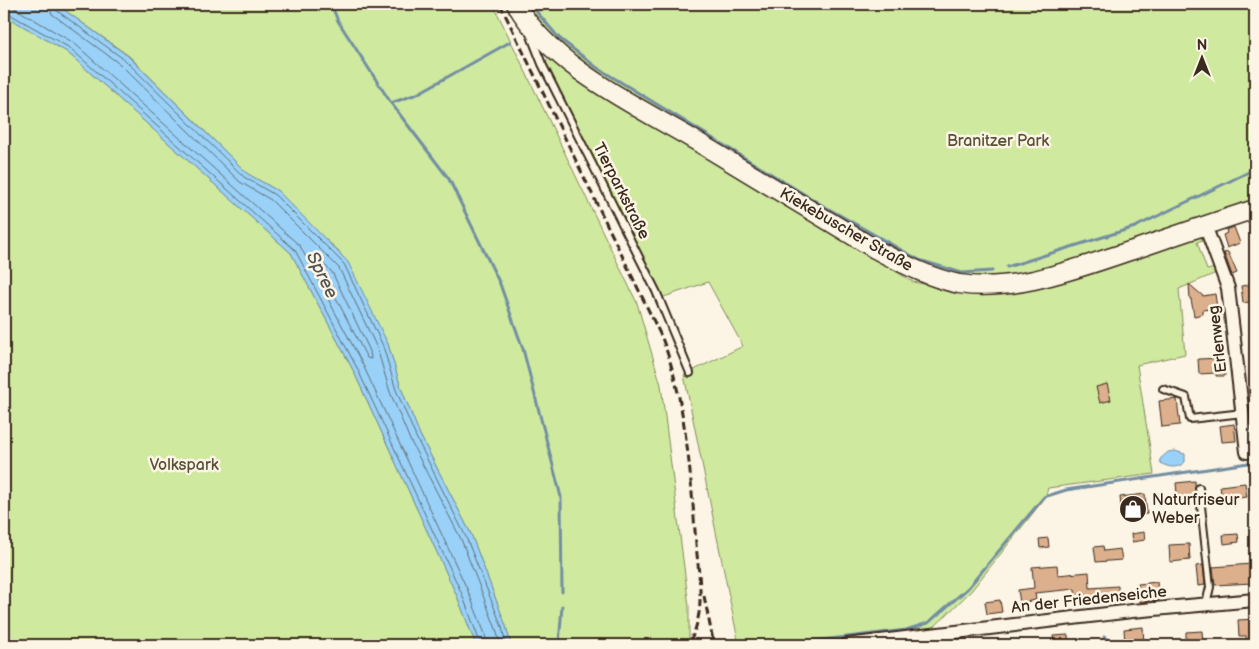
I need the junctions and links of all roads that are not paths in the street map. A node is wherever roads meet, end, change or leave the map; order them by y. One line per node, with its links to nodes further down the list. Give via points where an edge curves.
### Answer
1 (516, 4): 2 (street, Kiekebuscher Straße)
2 (526, 22): 4 (street, Kiekebuscher Straße, via 552,48 594,80 875,249 939,279 983,285 1038,279); 5 (lane, Tierparkstraße, via 531,42 656,291)
3 (1255, 209): 4 (street, Kiekebuscher Straße)
4 (1205, 226): 7 (street, Erlenweg, via 1228,288)
5 (690, 373)
6 (1164, 389): 7 (lane, via 1186,397 1190,419)
7 (1243, 413): 8 (street, Erlenweg)
8 (1248, 452)
9 (1199, 488): 11 (lane, via 1210,587)
10 (1255, 600): 11 (street, An der Friedenseiche)
11 (1206, 604): 12 (street, An der Friedenseiche)
12 (927, 640): 13 (street, An der Friedenseiche)
13 (848, 645)

